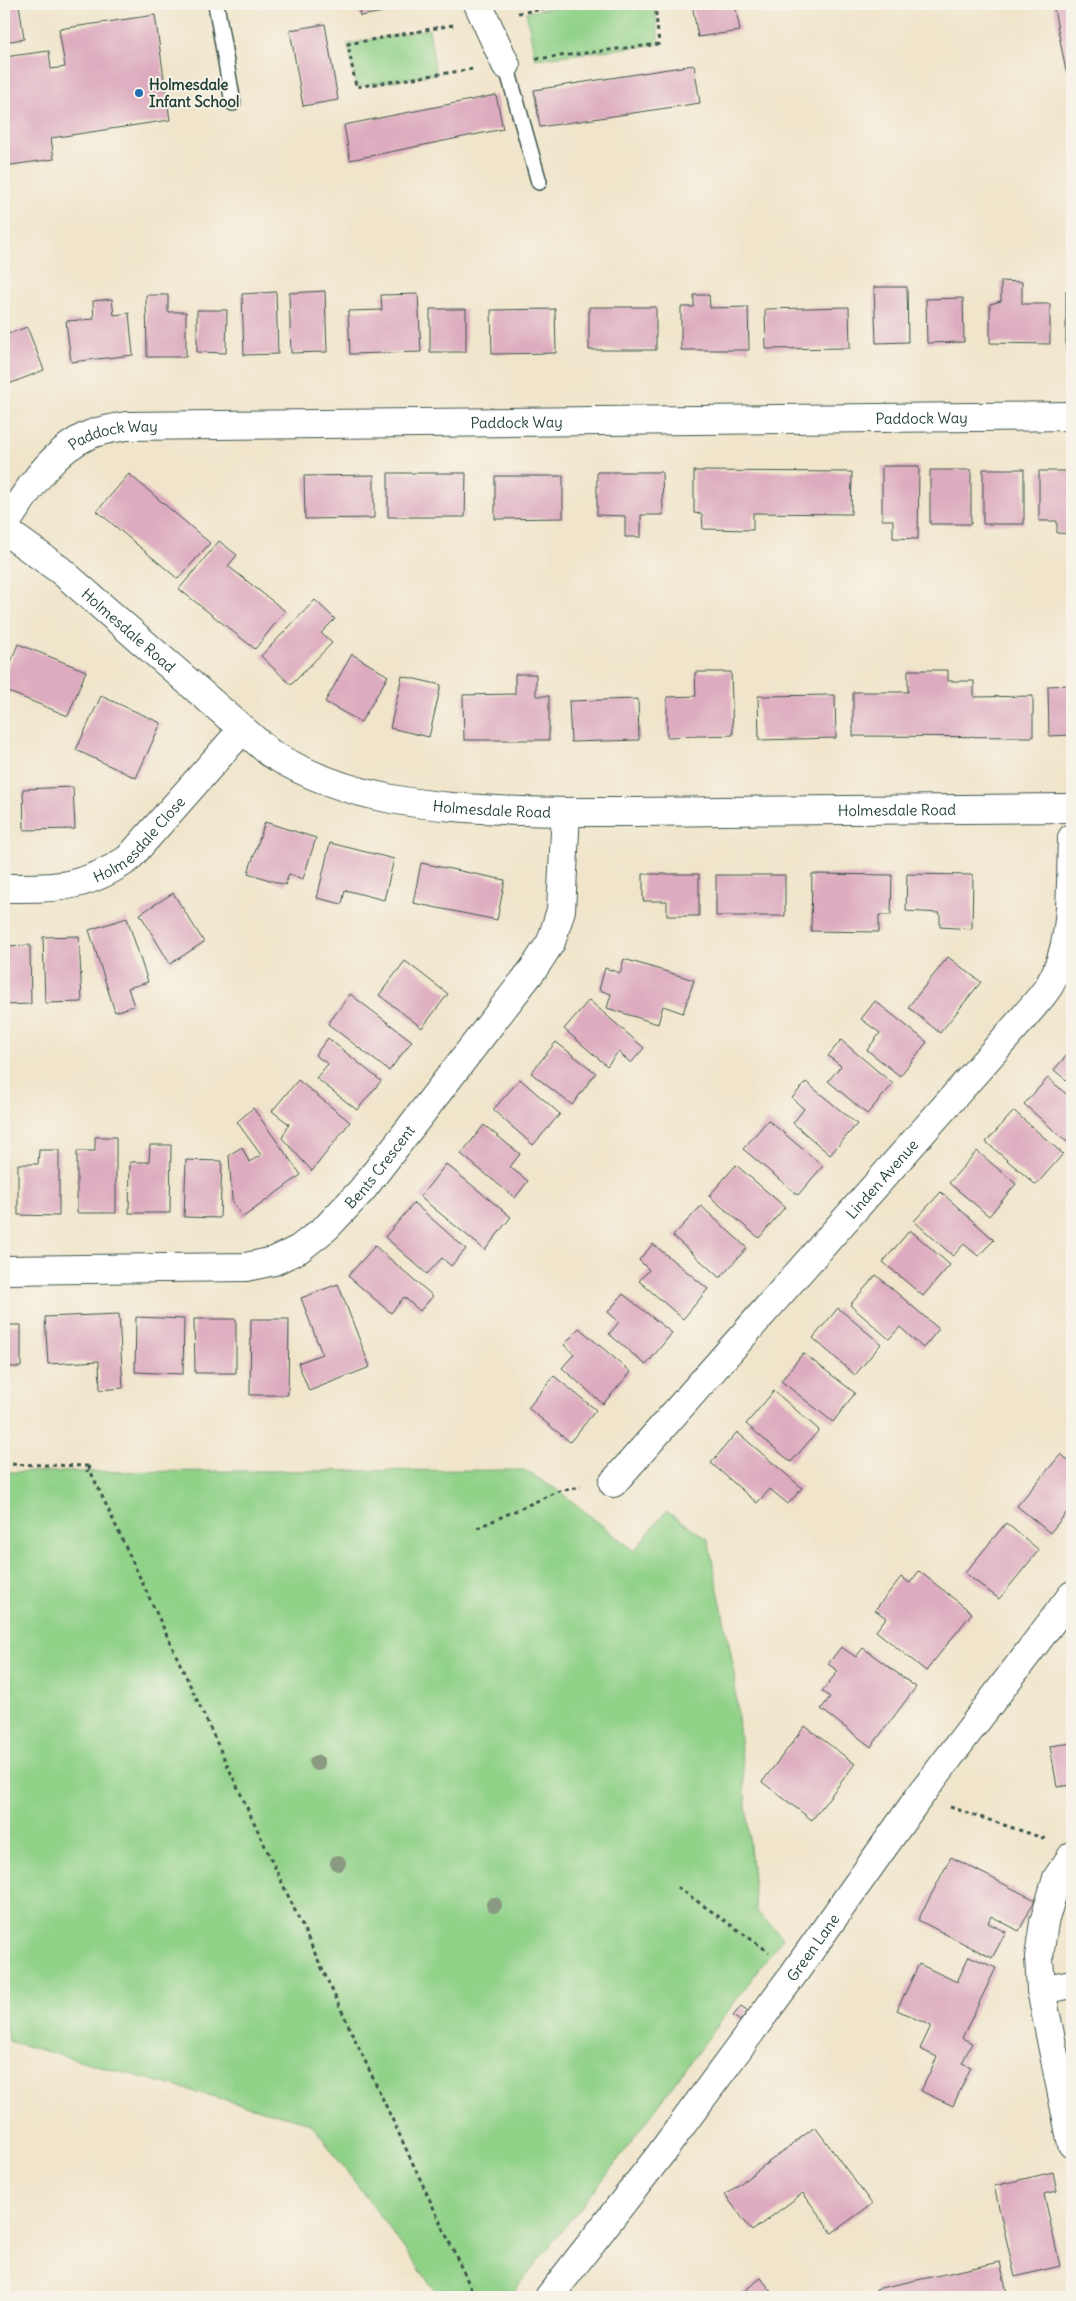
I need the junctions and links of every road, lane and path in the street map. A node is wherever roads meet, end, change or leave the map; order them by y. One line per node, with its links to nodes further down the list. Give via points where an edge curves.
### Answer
1 (216, 4): 5 (lane)
2 (577, 4): 3 (path)
3 (480, 11): 4 (street)
4 (506, 65): 6 (lane)
5 (233, 103)
6 (539, 182)
7 (1072, 416): 8 (street, Paddock Way, via 126,426 90,434 66,449 38,476)
8 (4, 526)
9 (4, 530): 10 (street, Holmesdale Road, via 60,570)
10 (242, 730): 12 (street, Holmesdale Road, via 270,753 300,771 379,797 465,809); 14 (street, Holmesdale Close, via 128,859 106,874 82,883 44,888)
11 (1072, 808): 12 (street, Holmesdale Road)
12 (566, 812): 15 (street, Bents Crescent, via 561,910 551,942 362,1190 327,1227 299,1249 274,1261 246,1267)
13 (1072, 838): 19 (street, Linden Avenue, via 1067,940 1049,986)
14 (4, 888)
15 (4, 1270)
16 (4, 1464): 17 (path)
17 (88, 1466): 18 (path); 29 (path)
18 (87, 1472)
19 (613, 1483): 20 (path, via 559,1490)
20 (477, 1528)
21 (1072, 1594): 22 (street, Green Lane)
22 (919, 1797): 23 (path, via 1043,1836); 25 (street, Green Lane)
23 (1071, 1857): 27 (street, via 1057,1878 1044,1922 1039,1957)
24 (677, 1887): 25 (path)
25 (796, 1972): 30 (street, Green Lane)
26 (1072, 1984): 27 (street)
27 (1041, 1990): 28 (street)
28 (1071, 2135)
29 (475, 2297)
30 (549, 2297)

